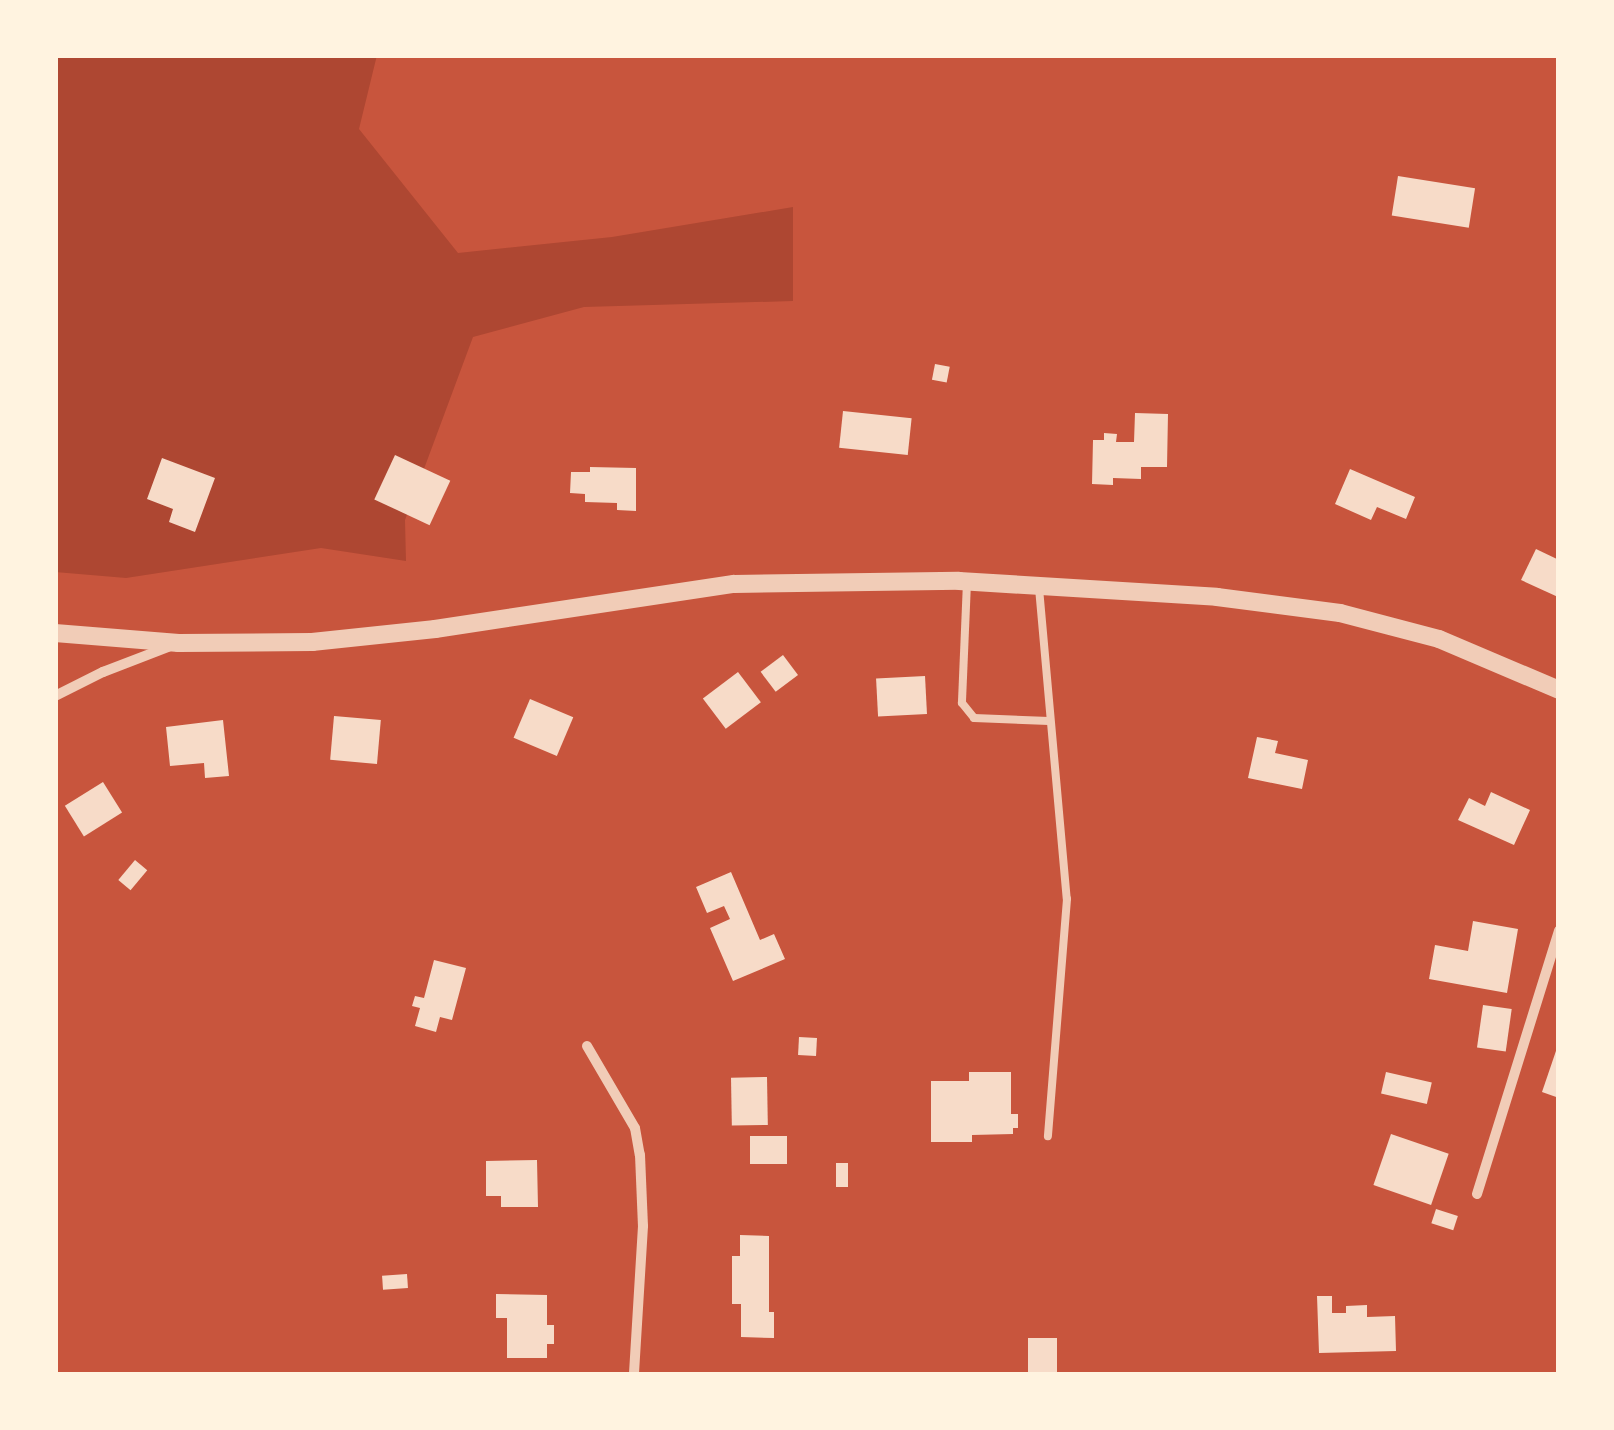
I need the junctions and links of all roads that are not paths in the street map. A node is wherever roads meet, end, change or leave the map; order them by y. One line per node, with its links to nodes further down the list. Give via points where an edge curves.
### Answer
1 (967, 581): 2 (street); 4 (street, via 734,584 367,637); 7 (lane, via 962,703 974,718)
2 (1039, 586): 5 (street, via 1217,597 1340,614 1439,639); 7 (lane)
3 (55, 632): 4 (street)
4 (179, 643): 6 (street)
5 (1559, 690)
6 (55, 696)
7 (1049, 722): 10 (lane, via 1067,900)
8 (1559, 930): 11 (street)
9 (587, 1046): 12 (street, via 635,1128 640,1154)
10 (1048, 1136)
11 (1477, 1194)
12 (634, 1375)

